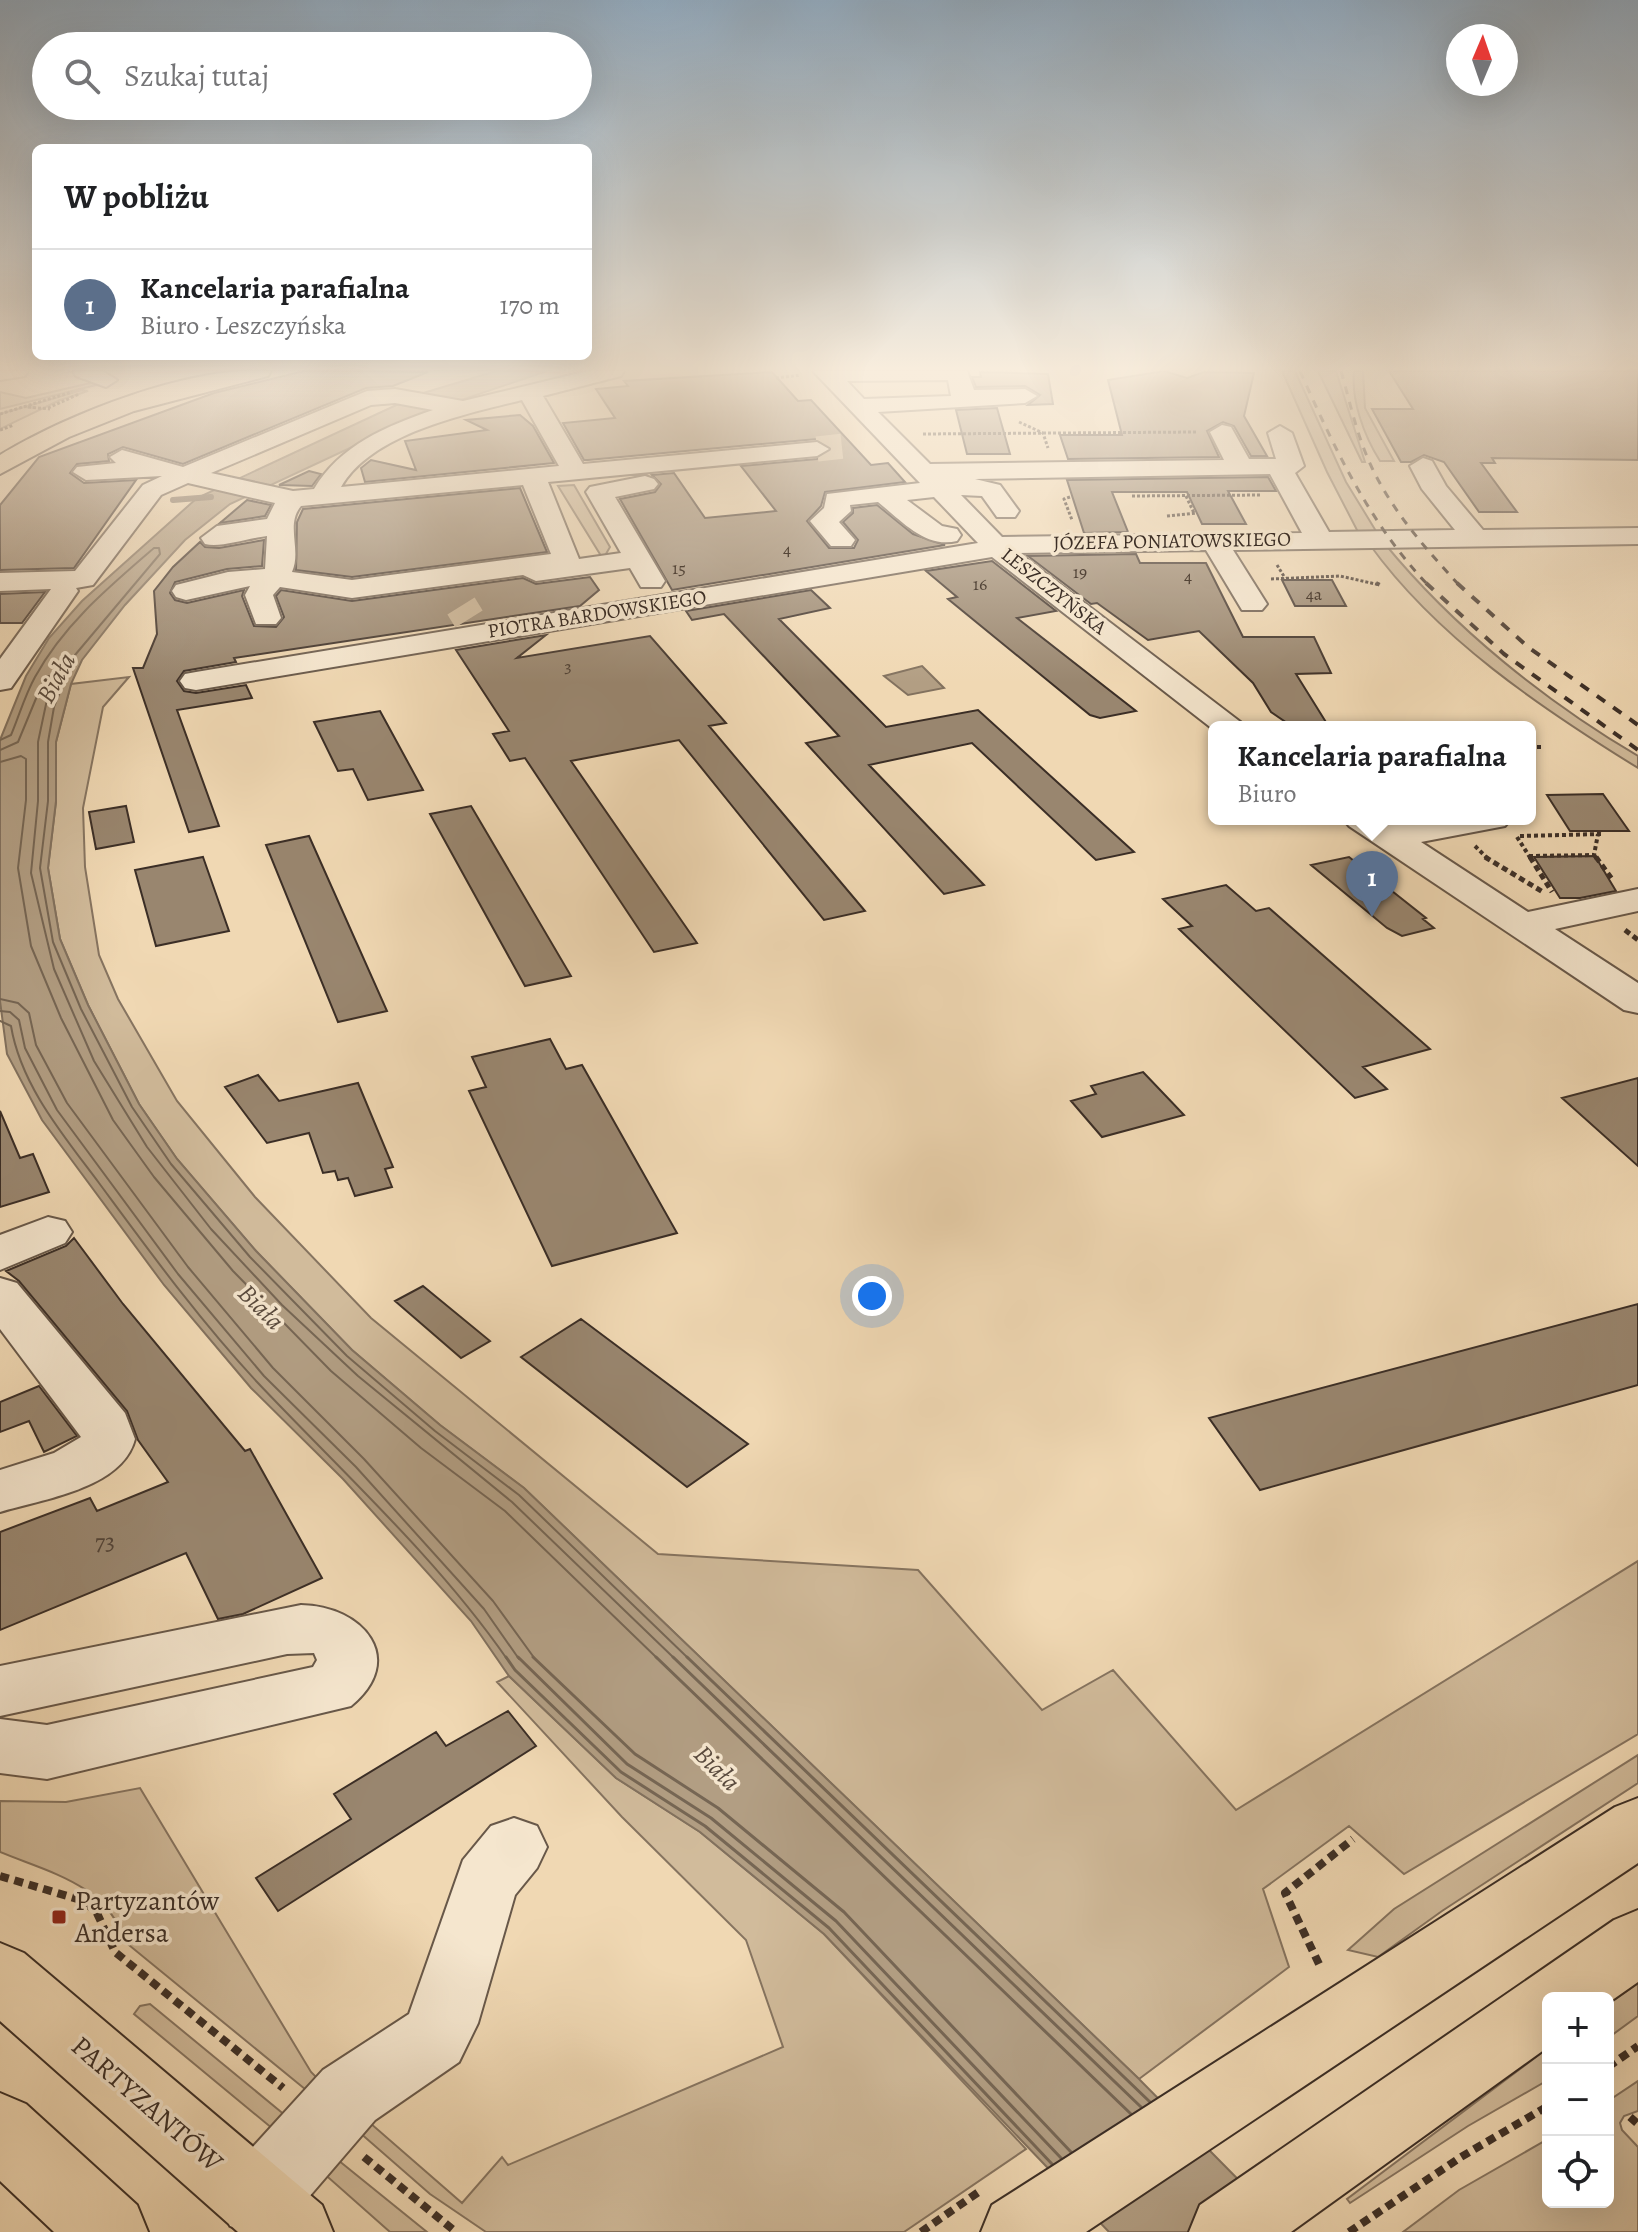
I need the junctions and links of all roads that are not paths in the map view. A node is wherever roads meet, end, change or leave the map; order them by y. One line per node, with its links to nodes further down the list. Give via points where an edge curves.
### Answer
1 (184, 475): 14 (street); 28 (street, via 152,490 83,579)
2 (334, 475): 13 (street)
3 (557, 475): 8 (street)
4 (926, 475): 9 (street, LESZCZYŃSKA)
5 (978, 475): 9 (street)
6 (1284, 475): 20 (street)
7 (1428, 475): 19 (street)
8 (533, 478): 13 (street); 27 (street, via 566,557 562,561 352,589)
9 (930, 479): 12 (street); 15 (street, via 991,490); 23 (street, LESZCZYŃSKA)
10 (818, 480): 12 (street, via 872,476)
11 (678, 481): 25 (street, via 600,490)
12 (886, 492): 17 (street, via 934,533); 21 (street, via 836,500 838,511 823,525)
13 (323, 496): 14 (street)
14 (282, 497): 16 (street)
15 (1006, 511)
16 (280, 535): 24 (street); 27 (street, via 279,570)
17 (947, 535)
18 (1627, 536): 19 (street, JÓZEFA PONIATOWSKIEGO); 26 (street)
19 (1474, 537): 20 (street, JÓZEFA PONIATOWSKIEGO)
20 (1319, 539): 22 (street, JÓZEFA PONIATOWSKIEGO)
21 (841, 540)
22 (1214, 541): 23 (street, JÓZEFA PONIATOWSKIEGO); 32 (street)
23 (996, 546): 31 (street, PIOTRA BARDOWSKIEGO); 39 (street, LESZCZYŃSKA)
24 (217, 549)
25 (637, 559): 31 (street); 33 (street, via 449,587)
26 (1638, 561)
27 (270, 577): 30 (street); 34 (street, via 259,595)
28 (0, 582)
29 (64, 591): 36 (street)
30 (186, 591)
31 (665, 603): 33 (street, PIOTRA BARDOWSKIEGO)
32 (1252, 604)
33 (468, 617): 38 (street, PIOTRA BARDOWSKIEGO, via 370,625)
34 (266, 618)
35 (0, 632): 36 (street)
36 (33, 632): 37 (street)
37 (0, 681)
38 (196, 681)
39 (1223, 721)
40 (1375, 828): 41 (street); 43 (street)
41 (1492, 830)
42 (1638, 900): 43 (street)
43 (1521, 925): 44 (street)
44 (1638, 1001)
45 (48, 1232): 46 (street)
46 (0, 1254)
47 (0, 1295): 48 (street, via 106,1427 108,1437 106,1446 87,1461)
48 (0, 1491)
49 (0, 1691): 50 (street, via 303,1628 319,1627 339,1638 348,1655 346,1675 330,1688 47,1752)
50 (0, 1746)
51 (1638, 1827): 59 (main road, via 1227,2094)
52 (514, 1847): 58 (street, via 486,1881 434,2038 349,2095 323,2122)
53 (1638, 1942): 55 (main road)
54 (0, 1976): 58 (main road, PARTYZANTÓW)
55 (1567, 1992)
56 (1542, 2011): 61 (main road, via 1361,2180)
57 (0, 2130): 60 (main road)
58 (276, 2215)
59 (1011, 2215)
60 (110, 2232)
61 (1227, 2232)

